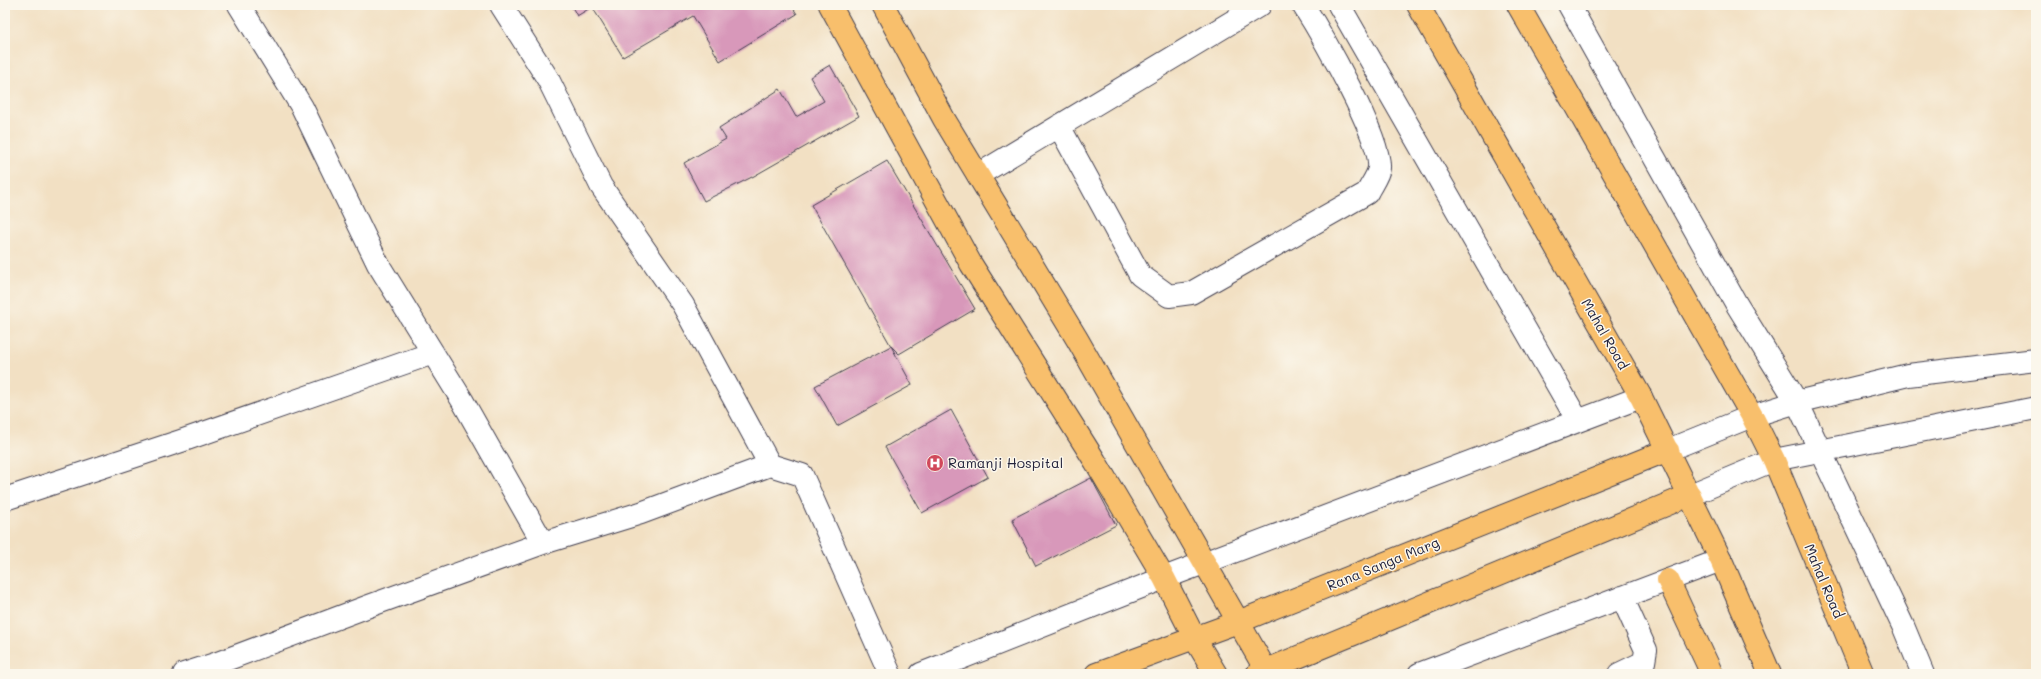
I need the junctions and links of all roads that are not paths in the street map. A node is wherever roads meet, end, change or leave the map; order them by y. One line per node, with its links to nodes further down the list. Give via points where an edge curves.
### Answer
1 (239, 5): 13 (street, via 302,108 378,264)
2 (501, 5): 23 (street, via 548,79 601,186 683,305)
3 (830, 5): 29 (main road, via 971,264 1095,461)
4 (882, 5): 12 (main road, via 944,119)
5 (1260, 5): 11 (street)
6 (1303, 5): 11 (street, via 1319,30 1374,138 1379,169 1367,193 1191,293 1169,296 1140,275)
7 (1339, 5): 19 (street)
8 (1418, 5): 15 (main road, Mahal Road)
9 (1518, 5): 18 (main road, Mahal Road)
10 (1569, 5): 16 (street, via 1737,305)
11 (1059, 126): 12 (street)
12 (978, 175): 28 (main road, via 1077,339)
13 (433, 353): 25 (street); 26 (street)
14 (2036, 360): 16 (street, via 1908,375)
15 (1641, 396): 19 (street); 20 (main road, Mahal Road)
16 (1797, 402): 18 (street); 21 (street)
17 (2036, 408): 21 (street)
18 (1752, 416): 20 (street); 22 (main road, Mahal Road)
19 (1578, 420): 28 (street)
20 (1668, 450): 24 (main road, Mahal Road); 32 (main road, Rana Sanga Marg)
21 (1820, 451): 22 (street); 45 (street, via 1904,628)
22 (1774, 460): 24 (street); 44 (main road, Mahal Road)
23 (770, 465): 26 (street, via 641,514); 36 (street, via 802,475)
24 (1690, 495): 27 (main road, Mahal Road); 34 (main road)
25 (5, 499)
26 (543, 543): 35 (street)
27 (1721, 560): 30 (street); 43 (main road, Mahal Road)
28 (1205, 563): 29 (street); 32 (main road)
29 (1164, 578): 33 (main road); 37 (street)
30 (1668, 580): 31 (street); 42 (main road)
31 (1622, 597): 40 (street); 41 (street, via 1646,650 1644,662)
32 (1238, 622): 33 (main road, Rana Sanga Marg); 34 (main road)
33 (1195, 639): 38 (main road, Rana Sanga Marg); 39 (main road)
34 (1264, 673)
35 (184, 674)
36 (890, 674)
37 (921, 674)
38 (1096, 674)
39 (1216, 674)
40 (1419, 674)
41 (1619, 674)
42 (1712, 674)
43 (1770, 674)
44 (1863, 674)
45 (1923, 674)

